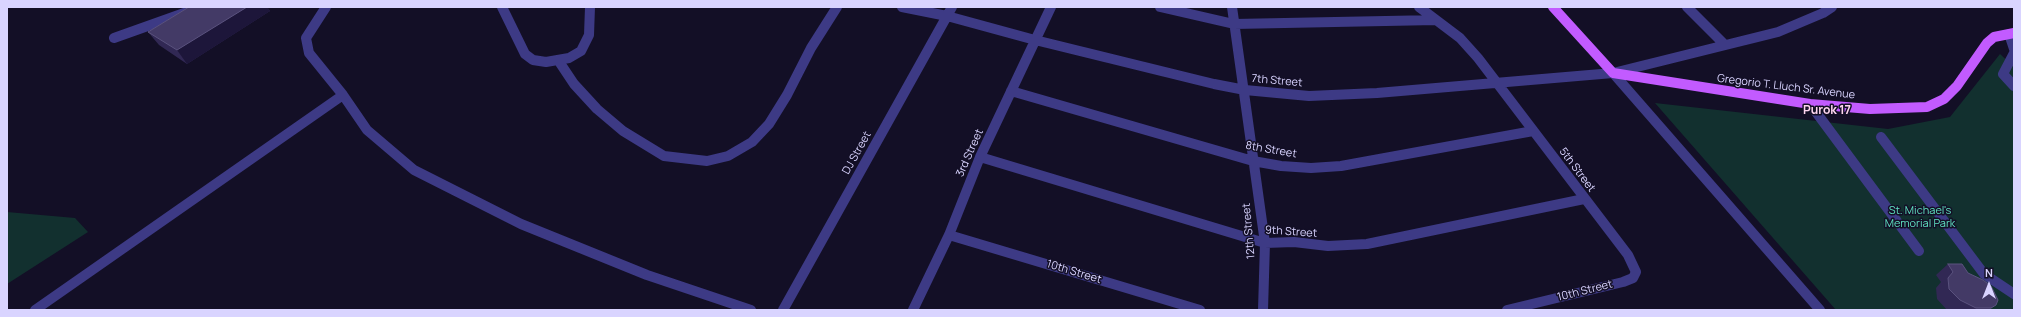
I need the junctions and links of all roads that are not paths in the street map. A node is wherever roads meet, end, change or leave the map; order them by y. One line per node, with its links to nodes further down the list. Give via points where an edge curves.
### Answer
1 (201, 7): 19 (street)
2 (326, 7): 30 (street, via 306,38 309,53)
3 (502, 7): 24 (street, via 525,54 533,60)
4 (590, 7): 24 (street, via 589,35 586,44 581,51 569,58)
5 (837, 7): 24 (street, via 769,124 752,142 728,156 707,161 664,156 623,131 596,109 574,84)
6 (902, 7): 15 (street, 7th Street)
7 (1051, 7): 20 (street, 3rd Street)
8 (1160, 7): 17 (street)
9 (1232, 7): 17 (street, 12th Street)
10 (1419, 7): 16 (street, 5th Street)
11 (1553, 7): 25 (main road)
12 (1687, 7): 21 (street)
13 (1832, 7): 14 (street, 7th Street)
14 (1820, 10): 21 (street, 7th Street, via 1778,32)
15 (950, 11): 20 (street, 7th Street); 44 (street, DJ Street)
16 (1436, 20): 17 (street); 26 (street, 5th Street, via 1460,38)
17 (1234, 24): 28 (street, 12th Street)
18 (2011, 34): 22 (street); 31 (main road, Gregorio T. Lluch Sr. Avenue, via 1994,37 1987,43 1958,86 1944,99 1927,107 1870,109)
19 (114, 38)
20 (1035, 40): 28 (street, 7th Street); 29 (street, 3rd Street)
21 (1724, 45): 25 (street, 7th Street)
22 (2014, 50)
23 (2014, 53): 27 (street, via 2003,74)
24 (558, 60)
25 (1613, 73): 26 (street, 7th Street); 31 (main road, Gregorio T. Lluch Sr. Avenue); 49 (street)
26 (1497, 82): 28 (street, 7th Street, via 1309,96); 32 (street, 5th Street)
27 (2014, 86)
28 (1245, 90): 35 (street, 12th Street)
29 (1011, 91): 34 (street, 3rd Street); 35 (street, 8th Street)
30 (343, 95): 42 (street); 43 (street, via 367,130 414,170 521,224 647,275)
31 (1810, 104): 39 (street)
32 (1533, 130): 35 (street, 8th Street, via 1341,166 1310,168); 36 (street, 5th Street)
33 (1882, 137): 41 (street, via 1984,274)
34 (980, 157): 37 (street, 3rd Street); 38 (street, 9th Street)
35 (1253, 161): 38 (street, 12th Street)
36 (1584, 199): 38 (street, 9th Street, via 1367,244 1328,246 1294,242); 40 (street, 5th Street, via 1628,255)
37 (949, 235): 45 (street, 3rd Street); 46 (street, 10th Street)
38 (1265, 243): 47 (street, 12th Street)
39 (1919, 251)
40 (1636, 272): 48 (street, 10th Street, via 1633,278 1623,282)
41 (2014, 294)
42 (35, 310)
43 (752, 310)
44 (783, 310)
45 (913, 310)
46 (1200, 310)
47 (1263, 310)
48 (1508, 310)
49 (1820, 310)

